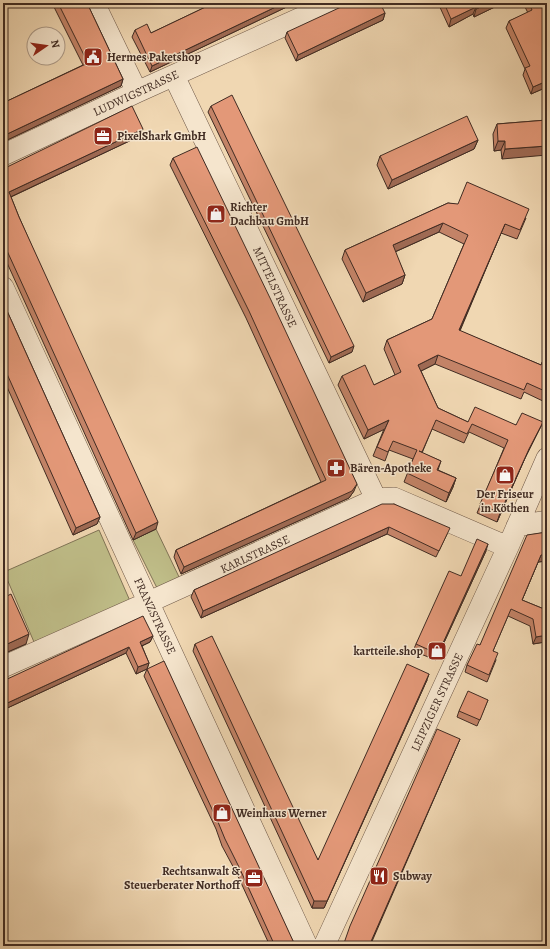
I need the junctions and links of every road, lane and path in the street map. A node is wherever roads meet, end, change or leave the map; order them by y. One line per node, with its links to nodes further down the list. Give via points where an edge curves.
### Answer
1 (94, 3): 4 (street)
2 (334, 3): 3 (street, LUDWIGSTRASSE)
3 (174, 76): 4 (street, LUDWIGSTRASSE); 8 (street, MITTELSTRASSE)
4 (137, 92): 5 (street, LUDWIGSTRASSE)
5 (3, 155)
6 (3, 287): 12 (street, FRANZSTRASSE)
7 (547, 458): 10 (street, LEIPZIGER STRASSE)
8 (376, 499): 11 (street, KARLSTRASSE, via 394,498); 12 (street, KARLSTRASSE)
9 (547, 521): 10 (street)
10 (517, 526): 11 (street, LEIPZIGER STRASSE)
11 (508, 547): 15 (street, LEIPZIGER STRASSE)
12 (149, 602): 13 (street, KARLSTRASSE); 14 (street, FRANZSTRASSE)
13 (3, 667)
14 (307, 946)
15 (324, 946)

